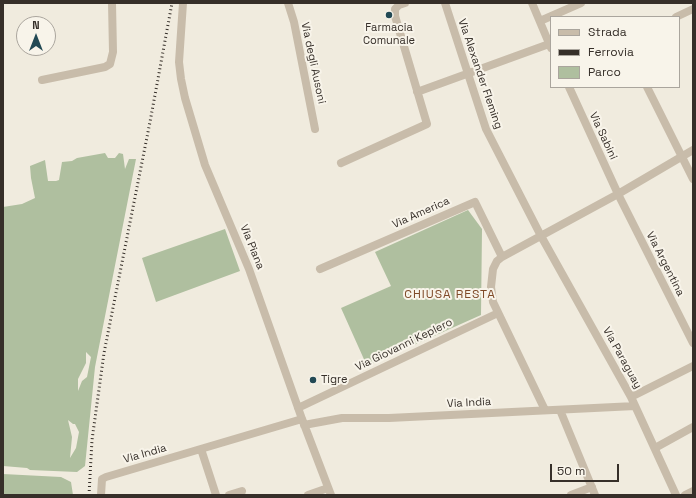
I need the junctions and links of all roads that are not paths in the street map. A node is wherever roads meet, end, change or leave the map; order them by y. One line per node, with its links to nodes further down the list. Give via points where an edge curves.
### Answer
1 (112, 3): 15 (street, via 113,52 110,64)
2 (183, 3): 33 (street, Via Piana, via 179,62 185,98 205,165 249,269)
3 (288, 3): 19 (street, Via degli Ausoni)
4 (405, 3): 18 (street, via 395,9 395,16)
5 (445, 3): 14 (street, Via Alexander Fleming)
6 (532, 3): 12 (street)
7 (582, 3): 9 (street)
8 (693, 9): 10 (street)
9 (552, 16)
10 (678, 16)
11 (550, 17): 12 (street)
12 (540, 21): 13 (street)
13 (550, 46): 14 (street)
14 (468, 74): 18 (street); 25 (street, Via Alexander Fleming, via 486,128)
15 (42, 80)
16 (569, 88): 24 (street, Via Sabini)
17 (648, 88): 21 (street)
18 (417, 92): 22 (street, via 427,124)
19 (315, 129)
20 (693, 150): 21 (street)
21 (682, 157): 23 (street); 24 (street)
22 (341, 162)
23 (693, 179)
24 (618, 194): 25 (street); 29 (street, Via Argentina)
25 (541, 236): 26 (street); 31 (street, Via Paraguay)
26 (502, 257): 27 (street, Via America, via 475,202); 28 (street, via 493,269 491,287)
27 (320, 269)
28 (498, 313): 33 (street, Via Giovanni Keplero); 34 (street)
29 (693, 343)
30 (693, 366): 31 (street)
31 (632, 397): 32 (street, Via Paraguay)
32 (635, 406): 35 (street, Via India); 38 (street, Via Paraguay)
33 (298, 408): 36 (street, Via Piana)
34 (545, 410): 35 (street, Via India); 36 (street, Via India, via 342,418)
35 (560, 410): 41 (street)
36 (303, 422): 39 (street, Via India); 43 (street, Via Piana)
37 (693, 427): 38 (street)
38 (655, 448): 49 (street, Via Paraguay)
39 (200, 449): 44 (street, Via India, via 102,479); 45 (street)
40 (242, 491): 46 (street)
41 (594, 491): 48 (street)
42 (693, 491): 50 (street)
43 (329, 492): 47 (street)
44 (101, 495)
45 (216, 495)
46 (229, 495)
47 (308, 495)
48 (571, 495)
49 (676, 495)
50 (685, 495)

